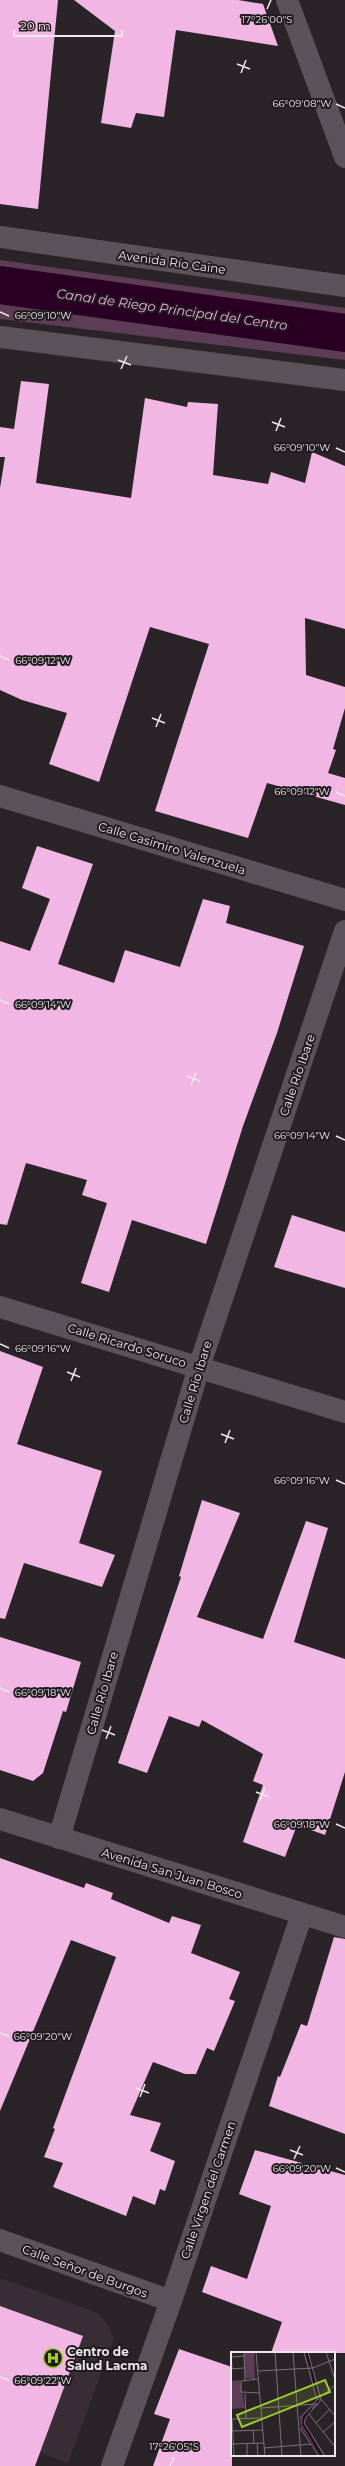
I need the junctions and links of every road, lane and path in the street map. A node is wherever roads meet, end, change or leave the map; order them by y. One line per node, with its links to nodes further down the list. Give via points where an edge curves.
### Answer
1 (288, 0): 2 (street)
2 (345, 157)
3 (0, 237): 4 (street, Avenida Río Caine)
4 (345, 286)
5 (0, 337): 6 (street)
6 (345, 380)
7 (0, 796): 8 (street, Calle Casimiro Valenzuela)
8 (345, 900)
9 (345, 931): 11 (street, Calle Río Ibare)
10 (0, 1307): 11 (street, Calle Ricardo Soruco)
11 (199, 1367): 12 (street, Calle Ricardo Soruco); 14 (street, Calle Río Ibare)
12 (345, 1412)
13 (0, 1820): 14 (street, Avenida San Juan Bosco)
14 (59, 1838): 15 (street, Avenida San Juan Bosco)
15 (302, 1914): 16 (street, Avenida San Juan Bosco); 18 (street, Calle Virgen del Carmen)
16 (345, 1927)
17 (0, 2240): 18 (street, Calle Señor de Burgos)
18 (171, 2301): 19 (street, Calle Virgen del Carmen)
19 (112, 2466)

